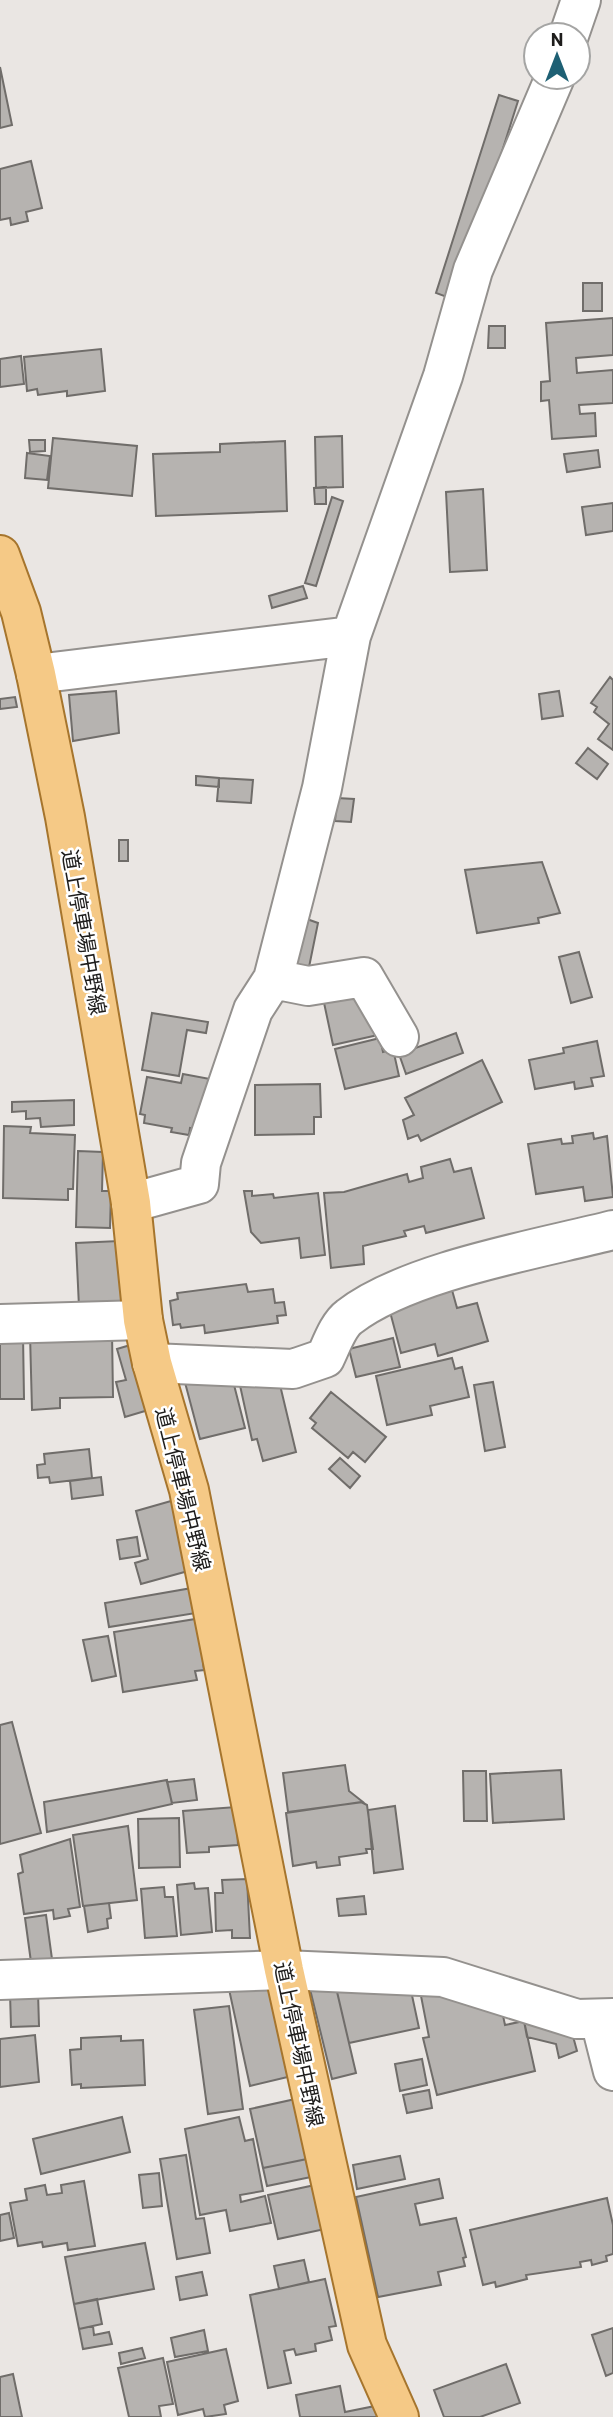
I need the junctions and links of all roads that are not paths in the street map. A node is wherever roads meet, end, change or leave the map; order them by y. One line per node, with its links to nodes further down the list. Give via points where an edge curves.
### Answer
1 (581, 0): 2 (street)
2 (574, 21)
3 (549, 91): 6 (street, via 473,270 443,376)
4 (0, 555): 5 (main road, 道上停車場中野線)
5 (10, 614): 7 (main road, 道上停車場中野線)
6 (351, 636): 7 (street); 8 (street, via 323,788)
7 (36, 674): 10 (main road, 道上停車場中野線)
8 (273, 979): 9 (street, via 307,986 365,976); 10 (street, via 253,1010 201,1163 199,1184)
9 (399, 1037)
10 (131, 1203): 12 (main road, 道上停車場中野線)
11 (613, 1230): 14 (street, via 474,1264 382,1296 346,1319 325,1358 293,1369)
12 (143, 1320): 13 (street); 14 (main road, 道上停車場中野線)
13 (0, 1324)
14 (152, 1363): 15 (main road, 道上停車場中野線, via 189,1490)
15 (284, 1970): 16 (street); 17 (street, via 443,1978 577,2019); 19 (main road, 道上停車場中野線, via 367,2345)
16 (0, 1980)
17 (606, 2019): 18 (street)
18 (613, 2071)
19 (399, 2417)

